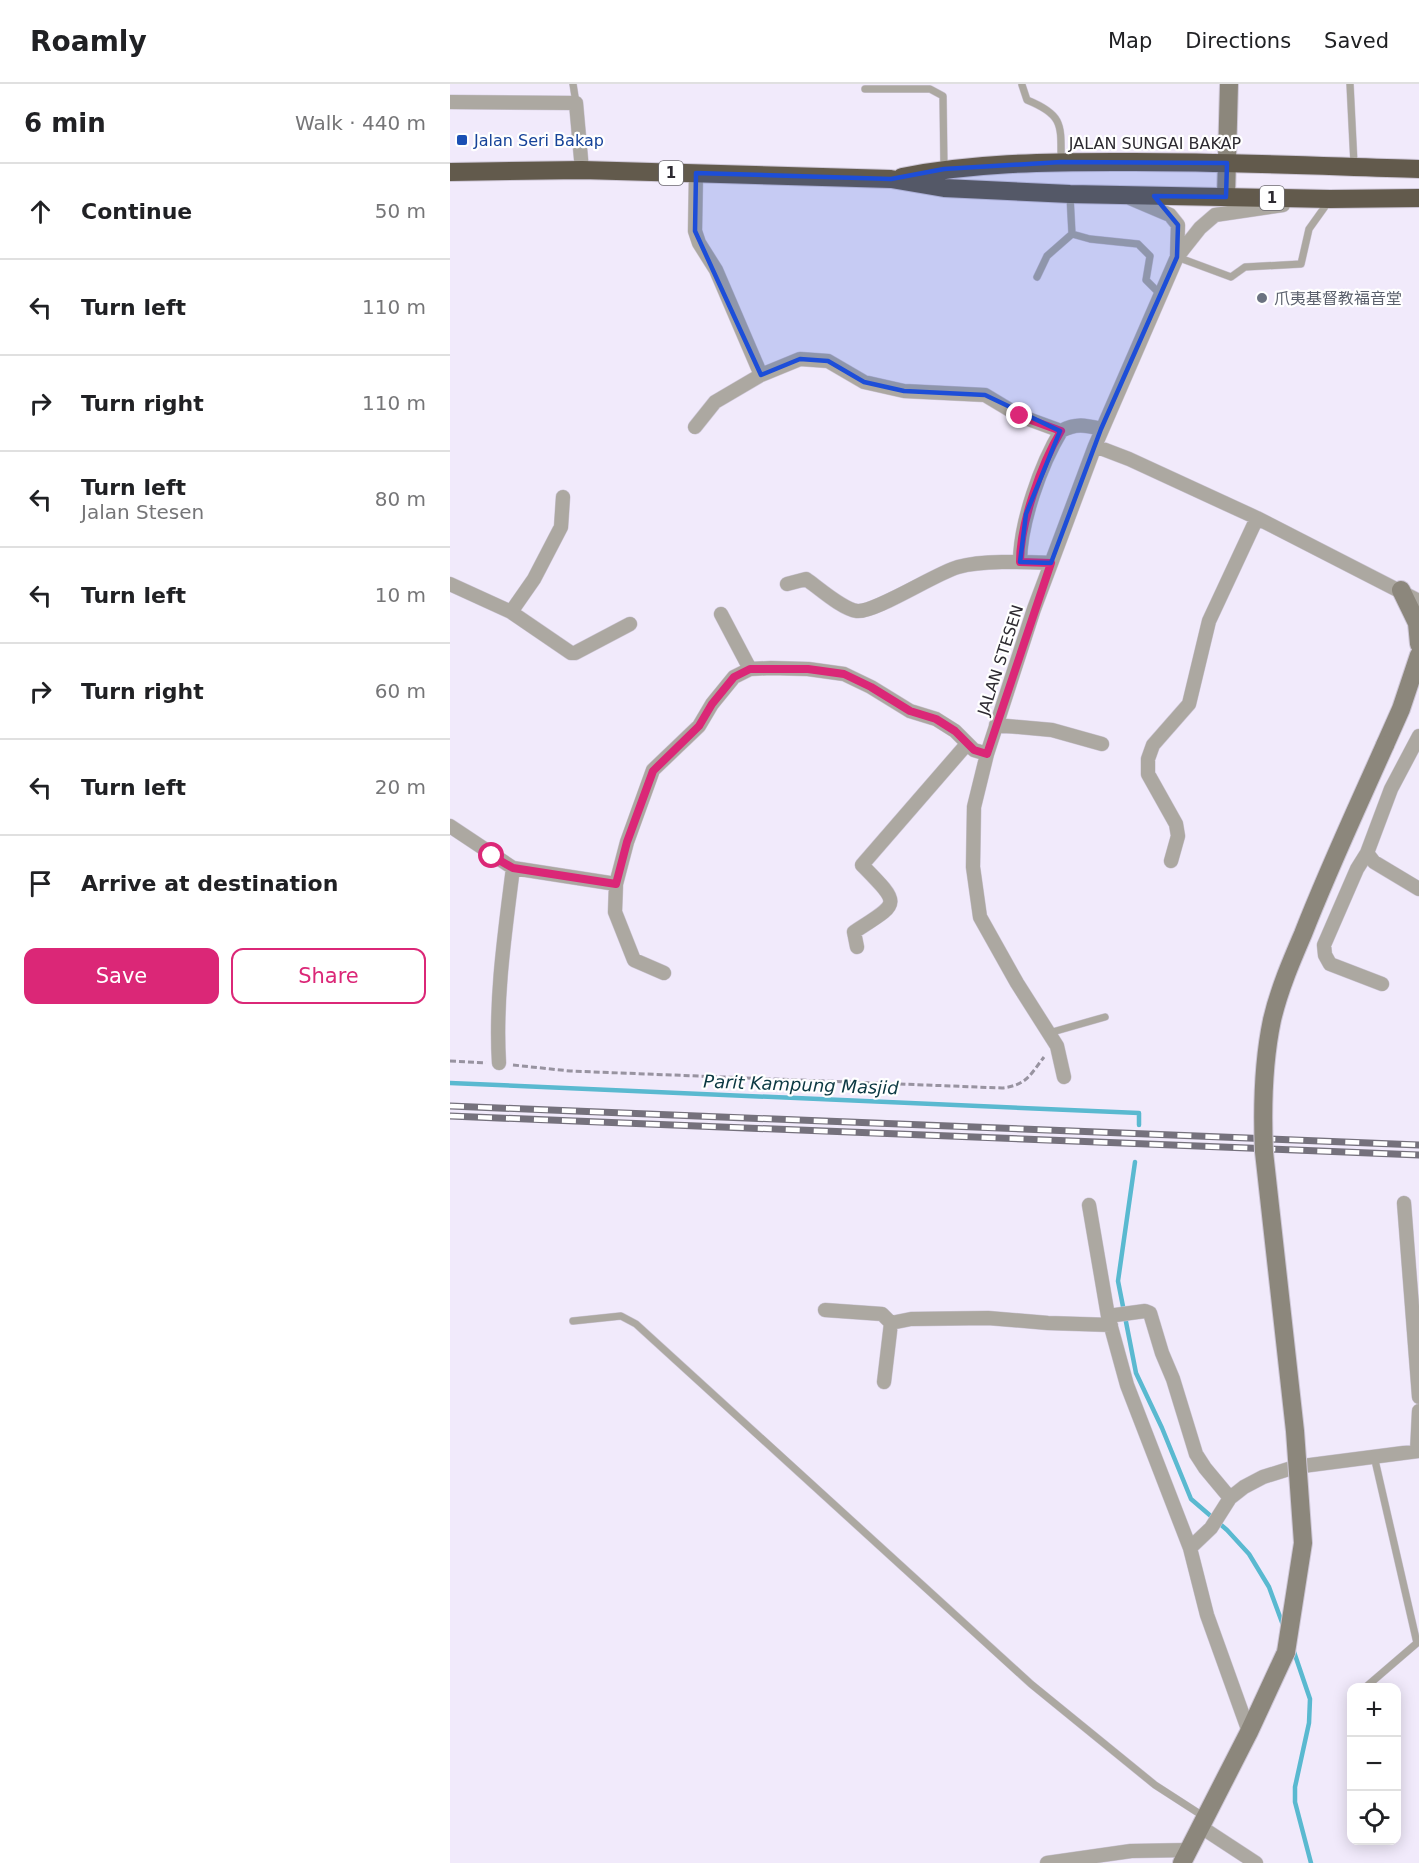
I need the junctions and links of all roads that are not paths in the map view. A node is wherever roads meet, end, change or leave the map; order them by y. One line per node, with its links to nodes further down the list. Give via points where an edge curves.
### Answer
1 (573, 84): 7 (lane)
2 (1229, 84): 9 (street)
3 (1350, 84): 10 (lane)
4 (1022, 85): 8 (lane, via 1027,100 1055,116 1061,134)
5 (865, 89): 11 (lane, via 930,89 943,96)
6 (450, 102): 7 (street)
7 (576, 103): 13 (street)
8 (1061, 162): 9 (highway, JALAN SUNGAI BAKAP / 1); 11 (highway, JALAN SUNGAI BAKAP / 1)
9 (1227, 163): 10 (highway, JALAN SUNGAI BAKAP / 1); 19 (street)
10 (1354, 167): 12 (highway, JALAN SUNGAI BAKAP / 1)
11 (944, 169): 16 (highway, JALAN SUNGAI BAKAP / 1)
12 (1419, 169)
13 (582, 170): 14 (highway, JALAN SUNGAI BAKAP / 1); 15 (highway, JALAN SUNGAI BAKAP / 1)
14 (450, 172)
15 (696, 173): 16 (highway, JALAN SUNGAI BAKAP / 1); 26 (street, via 695,231)
16 (891, 179): 17 (highway, JALAN SUNGAI BAKAP / 1, via 944,188)
17 (1070, 194): 18 (highway, JALAN SUNGAI BAKAP / 1); 22 (lane)
18 (1125, 196): 19 (highway, JALAN SUNGAI BAKAP / 1); 23 (street, JALAN STESEN, via 1170,215 1178,225)
19 (1226, 197): 21 (highway, JALAN SUNGAI BAKAP / 1)
20 (1419, 198): 21 (highway, JALAN SUNGAI BAKAP / 1)
21 (1330, 199): 23 (street, JALAN STESEN, via 1215,215); 23 (lane, via 1309,229 1301,264 1245,267 1231,277)
22 (1072, 234): 24 (lane, via 1047,256); 25 (lane, via 1138,244 1150,256 1146,280)
23 (1177, 256): 25 (street, JALAN STESEN)
24 (1037, 277)
25 (1161, 294): 28 (street, JALAN STESEN)
26 (761, 375): 27 (street, via 715,402); 29 (street, via 800,359 828,361 864,382 904,391 985,395 1020,416)
27 (695, 427)
28 (1101, 429): 29 (street, via 1084,424); 30 (street, JALAN STESEN)
29 (1061, 431): 33 (street, via 1026,514)
30 (1095, 446): 32 (street); 34 (street, JALAN STESEN)
31 (563, 497): 39 (street, via 561,527 534,579)
32 (1257, 518): 37 (street); 54 (street, via 1209,621 1189,704 1153,745 1148,759 1148,774 1178,832)
33 (1020, 562): 34 (street); 36 (street, via 958,567 858,611 806,579)
34 (1051, 563): 47 (street, JALAN STESEN)
35 (450, 584): 39 (street)
36 (787, 584)
37 (1410, 590): 38 (street); 42 (street)
38 (1419, 601)
39 (511, 612): 41 (street, via 571,653)
40 (721, 614): 44 (street)
41 (630, 624)
42 (1419, 644)
43 (1419, 655): 46 (street)
44 (750, 669): 49 (street, via 808,669 844,674 910,711 936,719); 56 (street, via 734,677 699,726 653,771)
45 (1419, 682): 46 (street)
46 (1401, 709): 79 (street, bridge, via 1318,894 1284,982 1272,1019 1266,1059 1264,1152 1304,1543 1286,1652)
47 (996, 725): 50 (street, via 1052,730); 51 (street, JALAN STESEN)
48 (1419, 736): 53 (street, via 1391,789)
49 (967, 744): 51 (street); 58 (street, via 862,865 888,892 891,903 888,910 854,932)
50 (1102, 744)
51 (987, 754): 62 (street, JALAN STESEN, via 974,807 973,867 980,916)
52 (450, 826): 55 (street)
53 (1367, 853): 57 (street, via 1374,862); 60 (street, via 1324,945 1325,955 1330,964)
54 (1171, 861)
55 (513, 868): 56 (street); 63 (street, via 500,997)
56 (616, 884): 59 (street, via 615,912 634,960)
57 (1419, 889)
58 (857, 947)
59 (664, 973)
60 (1382, 984)
61 (1105, 1017): 62 (lane)
62 (1049, 1033): 64 (street, JALAN STESEN, via 1057,1046)
63 (499, 1063)
64 (1064, 1077)
65 (1404, 1203): 72 (street)
66 (1089, 1205): 68 (street)
67 (825, 1310): 70 (street, via 882,1314)
68 (1119, 1317): 70 (street, via 1048,1323 987,1318); 76 (street, via 1150,1313 1196,1454); 77 (street, via 1126,1385)
69 (573, 1321): 80 (lane, via 621,1316 636,1324 1031,1684)
70 (891, 1323): 71 (street)
71 (884, 1382)
72 (1419, 1397)
73 (1419, 1411): 74 (street)
74 (1418, 1451): 75 (street)
75 (1374, 1456): 76 (street, via 1295,1467 1263,1477); 78 (lane, via 1418,1643)
76 (1228, 1501): 77 (street)
77 (1190, 1548): 79 (street, via 1207,1615)
78 (1371, 1683)
79 (1249, 1732): 80 (street)
80 (1203, 1822): 81 (street); 83 (street)
81 (1185, 1857): 82 (street, via 1131,1851)
82 (1047, 1863)
83 (1256, 1863)

